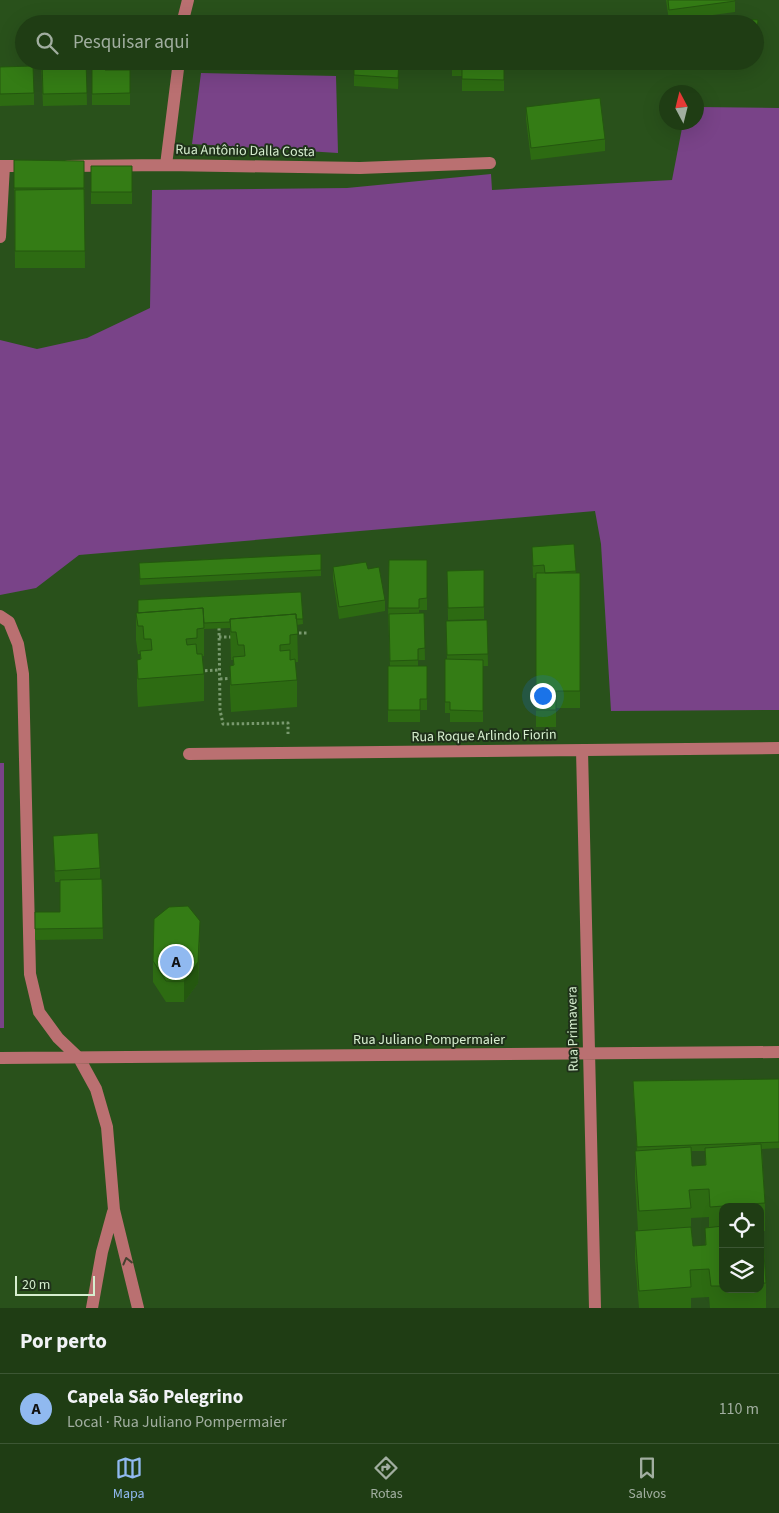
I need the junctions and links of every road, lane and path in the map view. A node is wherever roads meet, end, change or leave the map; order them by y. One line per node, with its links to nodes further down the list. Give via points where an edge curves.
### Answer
1 (188, 0): 2 (street)
2 (184, 15)
3 (178, 70): 5 (street)
4 (490, 163): 5 (street, Rua Antônio Dalla Costa, via 360,168)
5 (166, 165): 6 (street, Rua Antônio Dalla Costa)
6 (2, 166): 7 (street)
7 (0, 237)
8 (0, 616): 25 (street, via 9,622 18,644 23,674 30,974 40,1012 58,1038)
9 (218, 628): 13 (path)
10 (307, 633): 11 (path)
11 (288, 634)
12 (238, 636): 13 (path)
13 (219, 637): 14 (path)
14 (219, 670): 15 (path); 17 (path)
15 (196, 672)
16 (236, 677): 17 (path)
17 (220, 679): 20 (path, via 223,724 288,723)
18 (779, 748): 19 (street, Rua Roque Arlindo Fiorin)
19 (582, 750): 20 (street, Rua Roque Arlindo Fiorin); 23 (street, Rua Primavera)
20 (287, 752): 21 (street, Rua Roque Arlindo Fiorin)
21 (189, 754)
22 (779, 1052): 23 (street, Rua Juliano Pompermaier)
23 (589, 1054): 25 (street, Rua Juliano Pompermaier); 29 (street, Rua Primavera)
24 (0, 1058): 25 (street, Rua Juliano Pompermaier)
25 (79, 1058): 26 (street, via 96,1088 106,1127)
26 (114, 1210): 27 (street, via 102,1252); 28 (street, one-way to 26)
27 (92, 1308)
28 (138, 1308)
29 (595, 1308)

